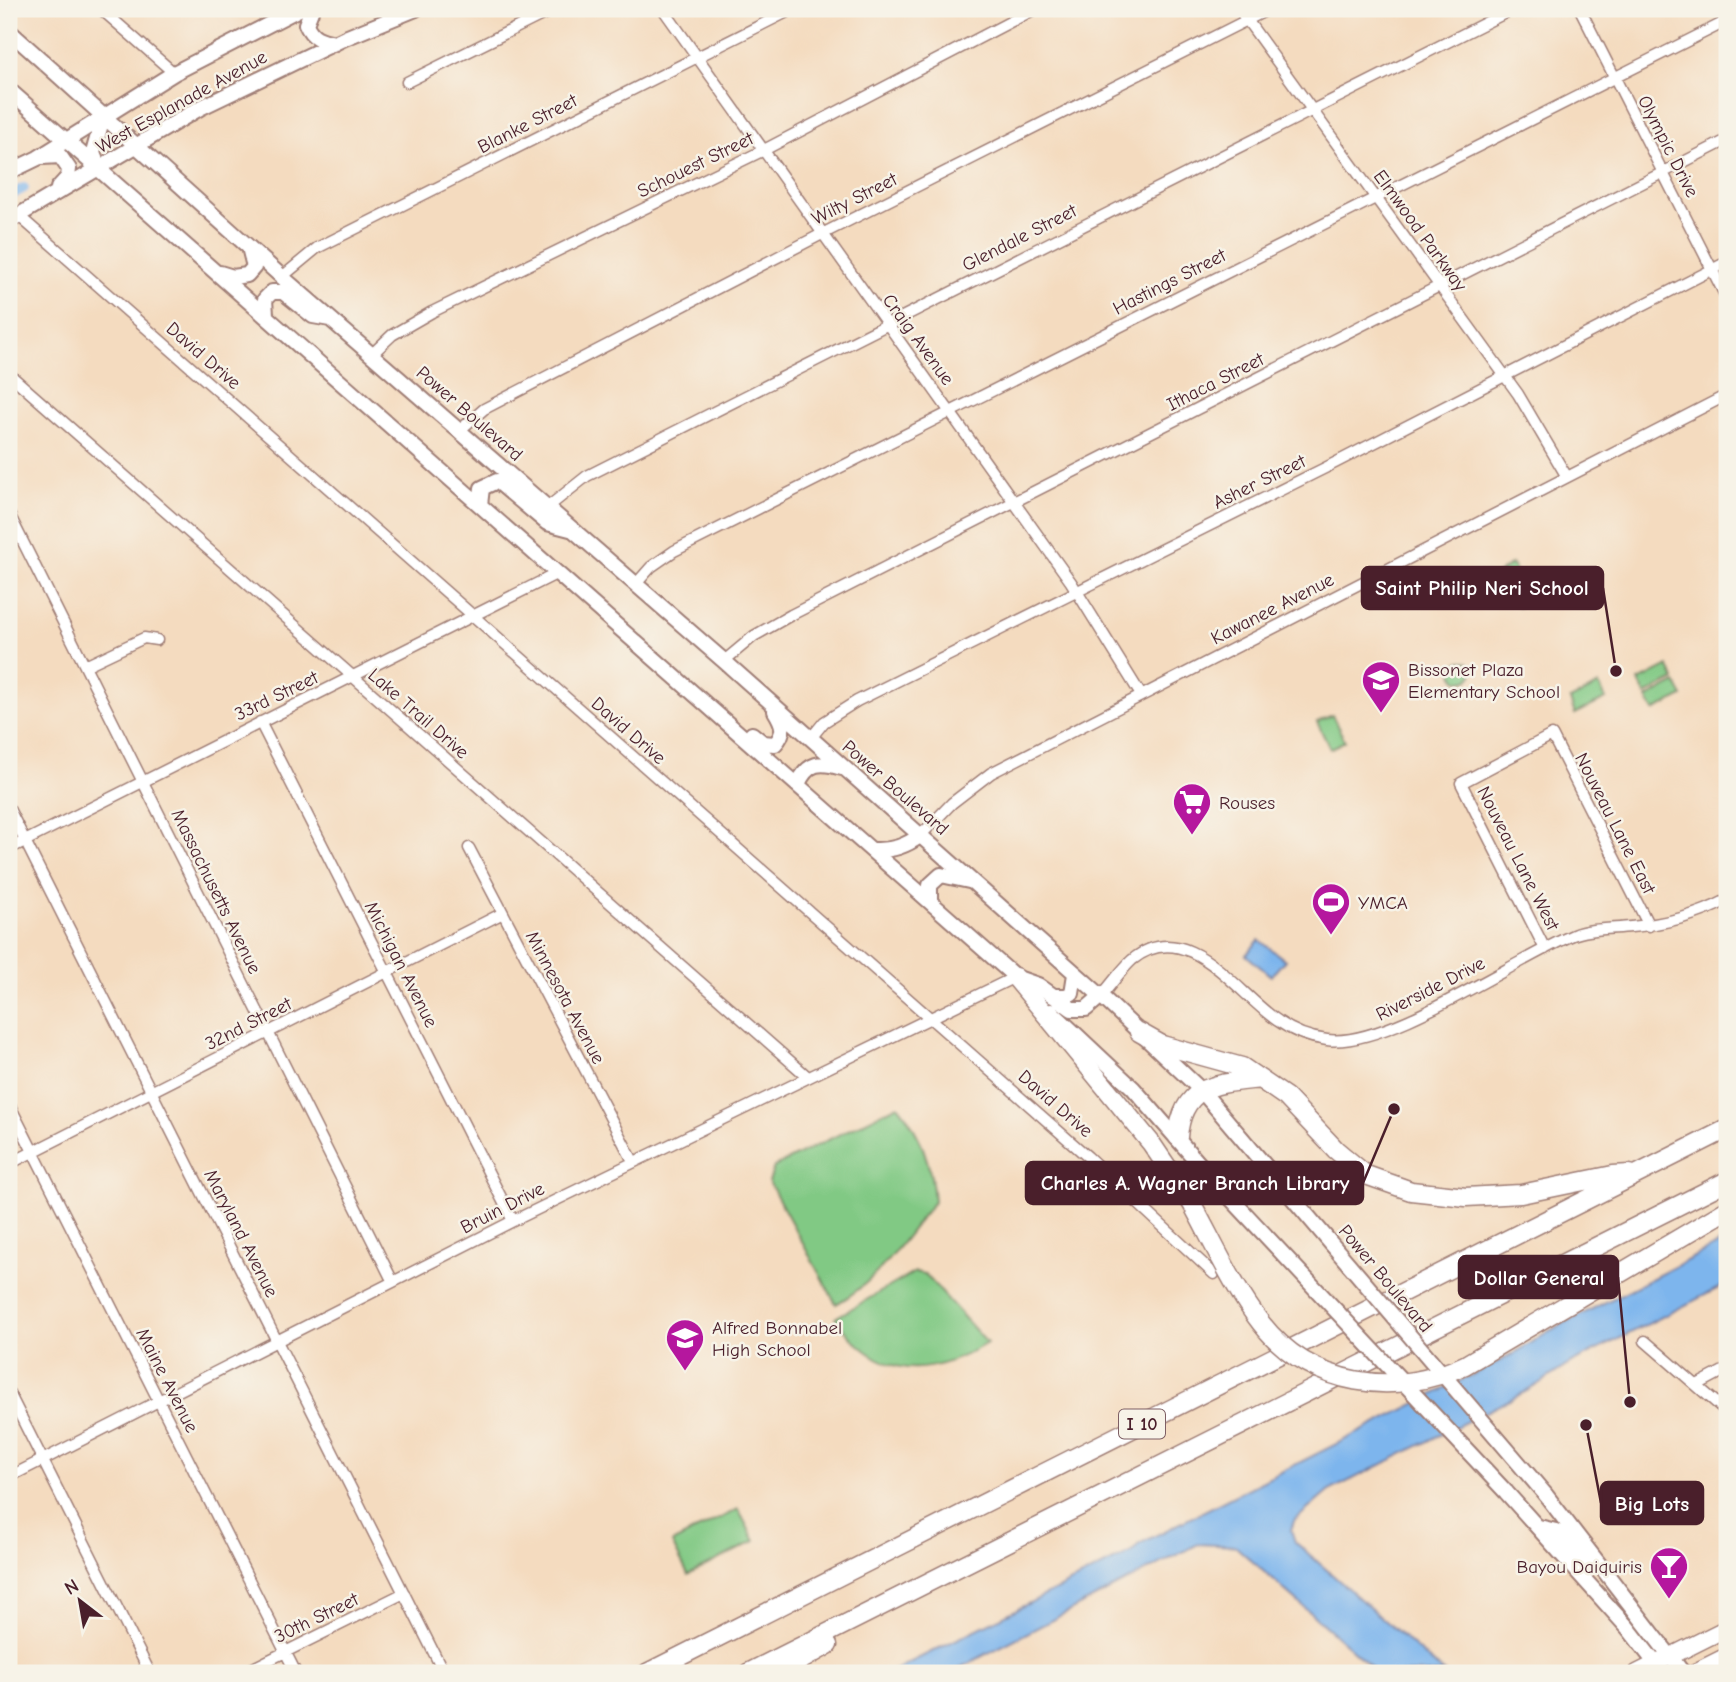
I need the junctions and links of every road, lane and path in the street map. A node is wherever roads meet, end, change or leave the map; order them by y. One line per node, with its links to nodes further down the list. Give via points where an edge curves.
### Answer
1 (101, 9): 18 (street)
2 (299, 9): 18 (main road, West Esplanade Avenue)
3 (312, 9): 16 (main road, via 306,24 310,33)
4 (416, 9): 16 (main road, West Esplanade Avenue)
5 (554, 9): 20 (street)
6 (663, 9): 17 (street, Craig Avenue)
7 (793, 9): 17 (street, Blanke Street)
8 (1035, 9): 27 (street, Schouest Street)
9 (1239, 9): 13 (street, Elmwood Parkway)
10 (1269, 9): 13 (street, Wilty Street)
11 (1513, 9): 22 (street, Glendale Street)
12 (1580, 9): 19 (street, Olympic Drive)
13 (1247, 20): 22 (street, Elmwood Parkway); 35 (street, Wilty Street)
14 (1727, 22): 19 (street, Hastings Street)
15 (9, 32): 23 (main road, Power Boulevard)
16 (335, 43): 26 (main road, West Esplanade Avenue, via 200,108)
17 (697, 58): 27 (street, Craig Avenue); 40 (street, Blanke Street, via 317,248)
18 (174, 73): 23 (main road, West Esplanade Avenue)
19 (1615, 78): 31 (street, Olympic Drive); 33 (street, Hastings Street)
20 (407, 82)
21 (9, 89): 24 (main road)
22 (1312, 109): 33 (street, Elmwood Parkway); 45 (street, Glendale Street)
23 (103, 117): 24 (main road, West Esplanade Avenue); 26 (main road, Power Boulevard); 29 (main road, via 93,153)
24 (66, 140): 28 (main road, West Esplanade Avenue); 29 (main road)
25 (1727, 140): 31 (street, Ithaca Street)
26 (136, 146): 29 (main road, West Esplanade Avenue); 36 (main road, Power Boulevard)
27 (762, 151): 35 (street, Craig Avenue); 46 (street, Schouest Street, via 432,312 392,335)
28 (38, 158): 30 (main road, West Esplanade Avenue); 32 (main road, via 60,156 69,169 68,177)
29 (99, 168): 32 (main road, West Esplanade Avenue); 39 (main road)
30 (9, 172)
31 (1663, 173): 38 (street, Olympic Drive); 41 (street, Ithaca Street)
32 (50, 197): 34 (main road, West Esplanade Avenue)
33 (1377, 198): 41 (street, Elmwood Parkway); 50 (street, Hastings Street)
34 (14, 218): 62 (street, David Drive)
35 (821, 234): 45 (street, Craig Avenue); 51 (street, Wilty Street, via 484,409)
36 (246, 245): 39 (main road, via 254,259 247,275 233,277); 40 (main road, Power Boulevard)
37 (1727, 262): 38 (street, Asher Street)
38 (1713, 269): 42 (street, Olympic Drive); 48 (street, Asher Street)
39 (215, 271): 43 (main road)
40 (282, 278): 44 (main road, Power Boulevard)
41 (1441, 287): 48 (street, Elmwood Parkway); 53 (street, Ithaca Street)
42 (1727, 299)
43 (266, 315): 44 (main road, via 265,299 284,292 313,317); 54 (main road)
44 (331, 319): 46 (main road, Power Boulevard)
45 (887, 324): 50 (street, Craig Avenue); 55 (street, Glendale Street, via 587,476)
46 (372, 354): 51 (main road, Power Boulevard)
47 (9, 374): 66 (street, Lake Trail Drive)
48 (1504, 375): 52 (street, Elmwood Parkway); 61 (street, Asher Street)
49 (1727, 395): 52 (street, Kawanee Avenue)
50 (951, 413): 53 (street, Craig Avenue); 60 (street, Hastings Street, via 674,551)
51 (460, 430): 55 (main road, Power Boulevard)
52 (1567, 477): 67 (street, Kawanee Avenue)
53 (1015, 502): 61 (street, Craig Avenue); 64 (street, Ithaca Street, via 791,615 754,636)
54 (480, 505): 57 (main road, via 482,488 496,481 547,523); 59 (main road)
55 (548, 507): 57 (main road, Power Boulevard)
56 (9, 514): 58 (street, Massachusetts Avenue)
57 (572, 529): 60 (main road, Power Boulevard)
58 (13, 533): 65 (street, Massachusetts Avenue)
59 (558, 573): 62 (street, 33rd Street); 70 (main road)
60 (636, 584): 64 (main road, Power Boulevard)
61 (1077, 590): 67 (street, Craig Avenue); 71 (street, Asher Street, via 857,701 824,722)
62 (472, 617): 66 (street, 33rd Street); 93 (street, David Drive)
63 (157, 640): 65 (street, via 144,638)
64 (724, 661): 68 (main road, Power Boulevard)
65 (85, 666): 73 (street, Massachusetts Avenue)
66 (352, 677): 69 (street, 33rd Street); 96 (street, Lake Trail Drive)
67 (1141, 695): 77 (street, Kawanee Avenue, via 991,773)
68 (772, 703): 70 (main road, via 783,725 775,744); 71 (main road, Power Boulevard)
69 (260, 722): 73 (street, 33rd Street); 88 (street, Michigan Avenue)
70 (735, 728): 75 (main road)
71 (811, 738): 72 (main road, Power Boulevard)
72 (846, 769): 75 (main road, via 825,762 814,764); 77 (main road, Power Boulevard)
73 (143, 780): 78 (street, 33rd Street); 95 (street, Massachusetts Avenue)
74 (1461, 783): 86 (street, Nouveau Lane East, via 1552,735); 87 (street, Nouveau Lane West)
75 (798, 784): 81 (main road)
76 (9, 809): 78 (street, Maryland Avenue)
77 (921, 835): 81 (main road, via 888,851); 82 (main road, Power Boulevard)
78 (25, 841): 80 (street, 33rd Street); 99 (street, Maryland Avenue)
79 (469, 848): 85 (street, Minnesota Avenue)
80 (9, 849)
81 (873, 850): 83 (main road)
82 (974, 882): 83 (main road, via 941,875 930,885); 89 (main road, Power Boulevard)
83 (930, 900): 90 (main road)
84 (1727, 900): 86 (street, Riverside Drive, via 1685,918)
85 (503, 914): 88 (street, 32nd Street); 104 (street, Minnesota Avenue)
86 (1649, 926): 87 (street, Riverside Drive, via 1576,933)
87 (1545, 949): 92 (street, Riverside Drive, via 1400,1024 1361,1039 1310,1037 1280,1023 1214,966 1175,945 1133,959)
88 (386, 973): 95 (street, 32nd Street); 109 (street, Michigan Avenue)
89 (1075, 974): 91 (main road, via 1072,993); 92 (main road, Power Boulevard)
90 (1015, 977): 91 (main road); 93 (street, Bruin Drive); 102 (main road); 108 (highway, bridge, via 1151,1143 1191,1202 1244,1296 1278,1343 1323,1372 1387,1385 1427,1380 1465,1365)
91 (1053, 996): 92 (main road, via 1072,1009 1086,1009)
92 (1101, 996): 94 (main road, Power Boulevard)
93 (929, 1018): 96 (street, Bruin Drive); 110 (street, David Drive)
94 (1139, 1032): 97 (highway, via 1162,1045 1242,1067); 98 (main road, Power Boulevard)
95 (268, 1033): 99 (street, 32nd Street); 111 (street, Massachusetts Avenue)
96 (808, 1077): 104 (street, Bruin Drive)
97 (1259, 1079): 98 (highway, via 1213,1084); 106 (highway, via 1286,1097 1366,1175 1411,1191 1466,1197 1521,1194)
98 (1201, 1090): 102 (highway, via 1184,1109); 123 (main road, Power Boulevard, bridge, via 1545,1494)
99 (151, 1092): 103 (street, 32nd Street); 113 (street, Maryland Avenue)
100 (9, 1104): 103 (street, Maine Avenue)
101 (1727, 1129): 106 (highway, I 10)
102 (1178, 1137): 121 (main road, bridge)
103 (33, 1152): 105 (street, 32nd Street); 117 (street, Maine Avenue)
104 (633, 1161): 109 (street, Bruin Drive)
105 (9, 1164)
106 (1637, 1174): 133 (highway, I 10)
107 (1727, 1181): 122 (highway, I 10)
108 (1727, 1210)
109 (513, 1221): 111 (street, Bruin Drive)
110 (1214, 1273)
111 (393, 1282): 113 (street, Bruin Drive)
112 (1645, 1341): 115 (street)
113 (277, 1342): 117 (street, Bruin Drive); 124 (street, Maryland Avenue)
114 (1727, 1369): 115 (street)
115 (1697, 1385): 118 (street)
116 (9, 1393): 119 (street)
117 (160, 1401): 119 (street, Bruin Drive); 126 (street, Maine Avenue)
118 (1727, 1412)
119 (43, 1460): 120 (street, Bruin Drive); 129 (street)
120 (9, 1477)
121 (1537, 1526): 123 (main road, via 1556,1531 1587,1561); 128 (main road)
122 (984, 1555): 134 (highway, I 10); 135 (highway)
123 (1596, 1562): 128 (main road, Power Boulevard)
124 (404, 1593): 126 (street, 30th Street); 132 (street, Maryland Avenue)
125 (1727, 1628): 128 (main road)
126 (286, 1651): 130 (street, 30th Street); 131 (street, Maine Avenue)
127 (1727, 1656): 138 (main road)
128 (1664, 1664): 136 (main road); 137 (main road)
129 (150, 1673)
130 (243, 1673)
131 (296, 1673)
132 (444, 1673)
133 (647, 1673)
134 (748, 1673)
135 (779, 1673)
136 (1637, 1673)
137 (1683, 1673)
138 (1693, 1673)

